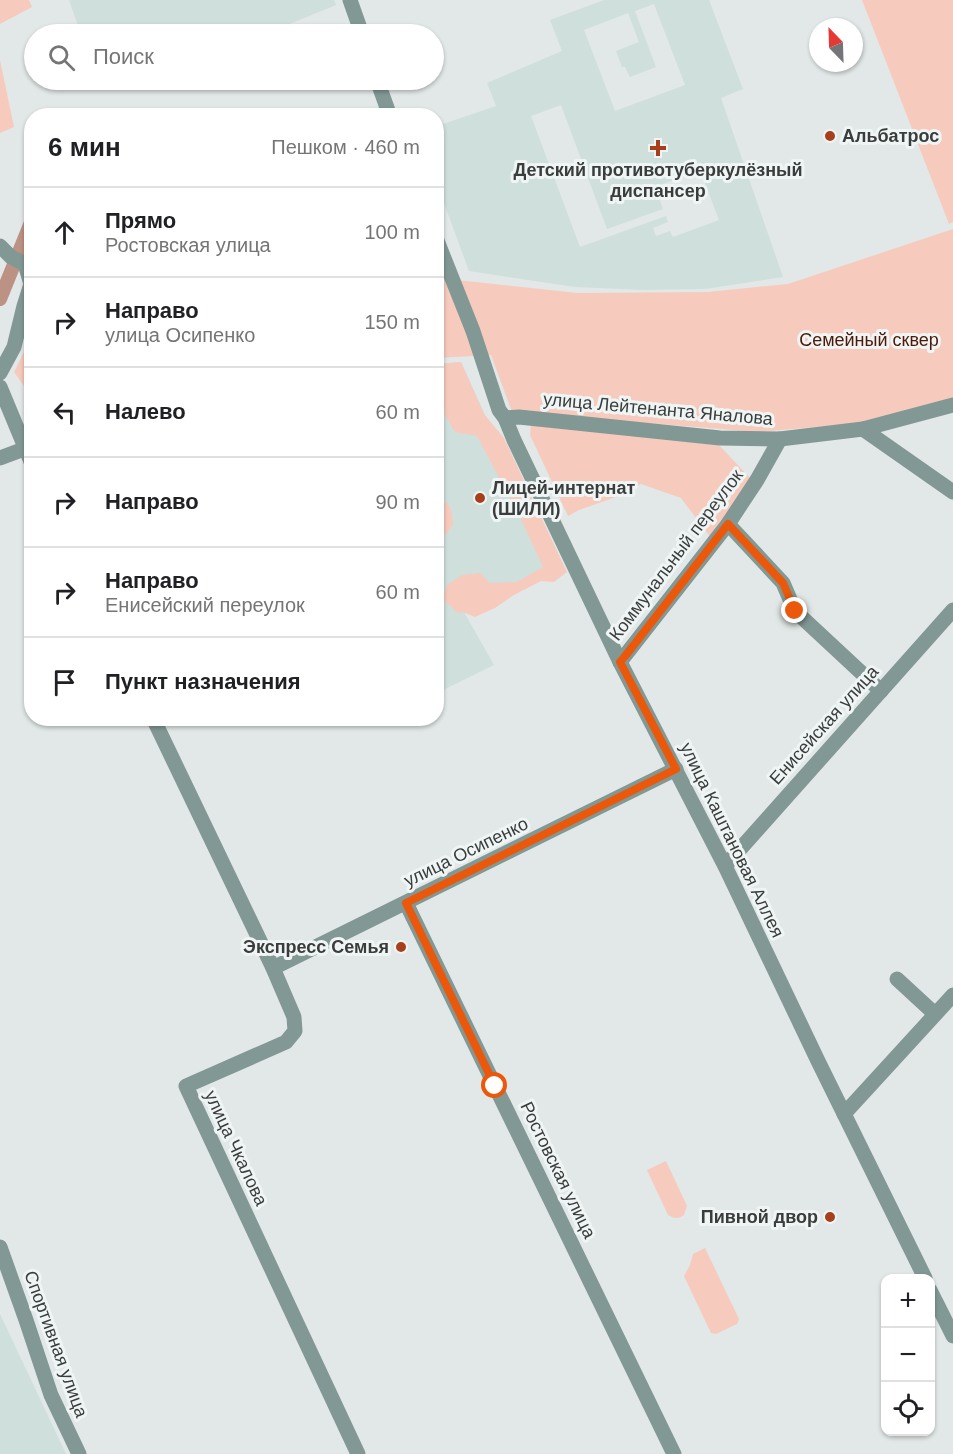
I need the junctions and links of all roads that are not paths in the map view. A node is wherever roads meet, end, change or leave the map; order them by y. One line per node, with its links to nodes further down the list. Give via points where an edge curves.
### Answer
1 (350, 0): 2 (street)
2 (358, 24)
3 (381, 90): 4 (street)
4 (387, 108)
5 (12, 255): 7 (street)
6 (444, 258): 12 (street, улица Каштановая Аллея)
7 (24, 273)
8 (24, 306): 9 (street, via 14,347)
9 (0, 373)
10 (0, 387): 15 (street)
11 (953, 405): 13 (street, улица Лейтенанта Яналова)
12 (504, 416): 14 (street, улица Лейтенанта Яналова, via 720,438); 20 (street, улица Каштановая Аллея)
13 (863, 429): 14 (street, улица Лейтенанта Яналова); 17 (street)
14 (780, 439): 18 (street, Коммунальный переулок)
15 (24, 449): 16 (street)
16 (0, 458)
17 (953, 492)
18 (728, 524): 20 (street, Коммунальный переулок); 21 (street, via 783,583 795,611)
19 (953, 610): 21 (street, Енисейская улица)
20 (620, 662): 23 (street, улица Каштановая Аллея)
21 (881, 691): 24 (street, Енисейская улица)
22 (157, 726): 26 (street, улица Чкалова)
23 (676, 769): 24 (street, улица Каштановая Аллея); 25 (street, улица Осипенко)
24 (725, 867): 30 (street, улица Каштановая Аллея)
25 (406, 903): 26 (street, улица Осипенко); 37 (street, Ростовская улица)
26 (273, 968): 36 (street, улица Чкалова, via 294,1017 295,1031 286,1042 186,1086)
27 (897, 979): 29 (street)
28 (953, 995): 29 (street)
29 (935, 1014): 30 (street)
30 (844, 1114): 32 (street, улица Каштановая Аллея)
31 (0, 1247): 35 (street, Спортивная улица, via 51,1395)
32 (923, 1274)
33 (935, 1300): 34 (street)
34 (953, 1336)
35 (79, 1454)
36 (358, 1454)
37 (675, 1454)

